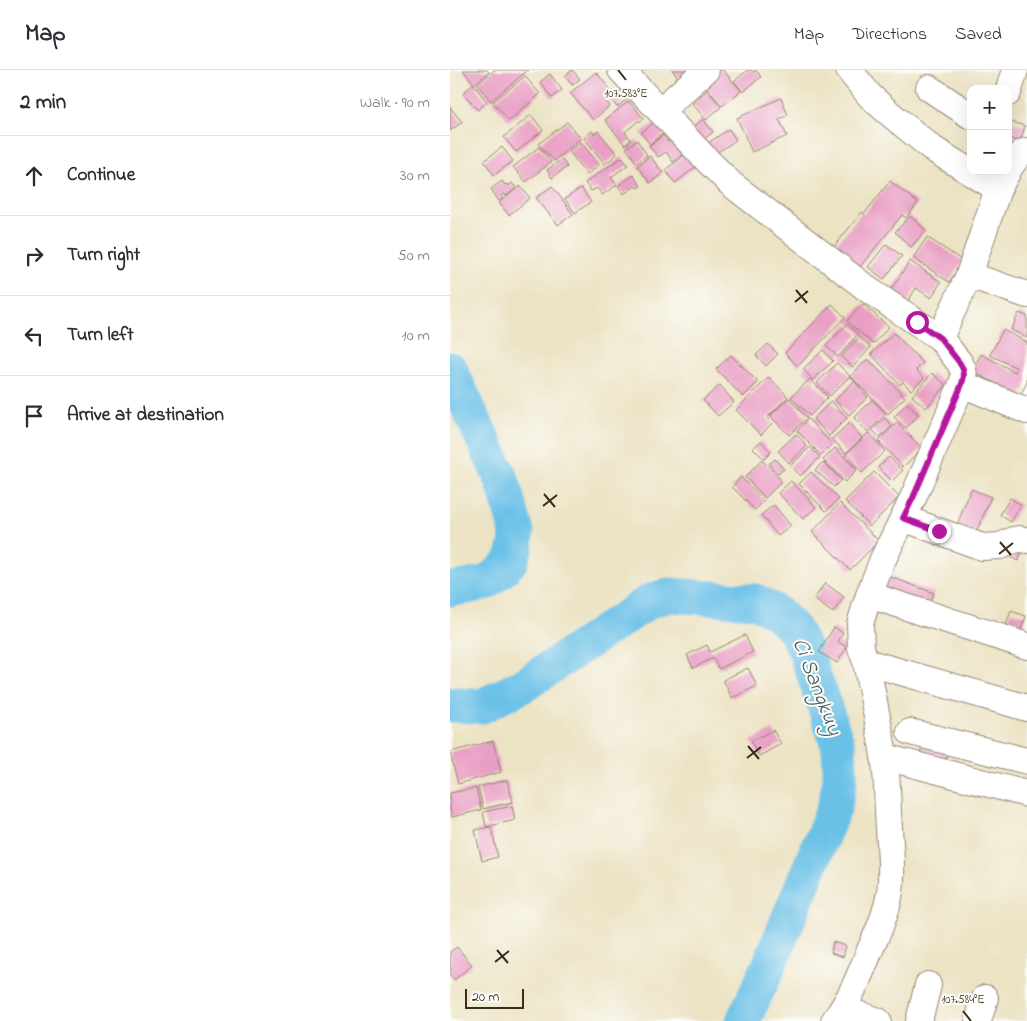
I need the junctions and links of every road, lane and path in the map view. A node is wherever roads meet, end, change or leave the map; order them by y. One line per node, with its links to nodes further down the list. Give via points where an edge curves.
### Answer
1 (621, 70): 7 (street)
2 (706, 70): 7 (street)
3 (849, 70): 9 (street, via 888,114 933,149)
4 (1015, 70): 5 (street)
5 (1010, 85)
6 (929, 88): 8 (street)
7 (660, 111): 13 (street, via 731,184 870,291)
8 (967, 113)
9 (967, 155)
10 (1007, 175): 11 (street)
11 (969, 275): 12 (street); 13 (street)
12 (1027, 295)
13 (940, 338): 14 (street, via 963,369)
14 (962, 384): 15 (street); 16 (street)
15 (1027, 411)
16 (903, 518): 17 (street, via 982,547); 18 (street)
17 (1027, 540)
18 (868, 596): 19 (street); 20 (street, via 860,624 861,648)
19 (1027, 646)
20 (866, 662): 21 (street); 23 (street)
21 (1027, 708)
22 (910, 732): 24 (street)
23 (884, 757): 25 (street); 27 (street, via 892,855 890,893 874,941)
24 (1027, 761)
25 (1027, 794)
26 (928, 984): 29 (street)
27 (839, 1015): 28 (street)
28 (878, 1021)
29 (919, 1021)

